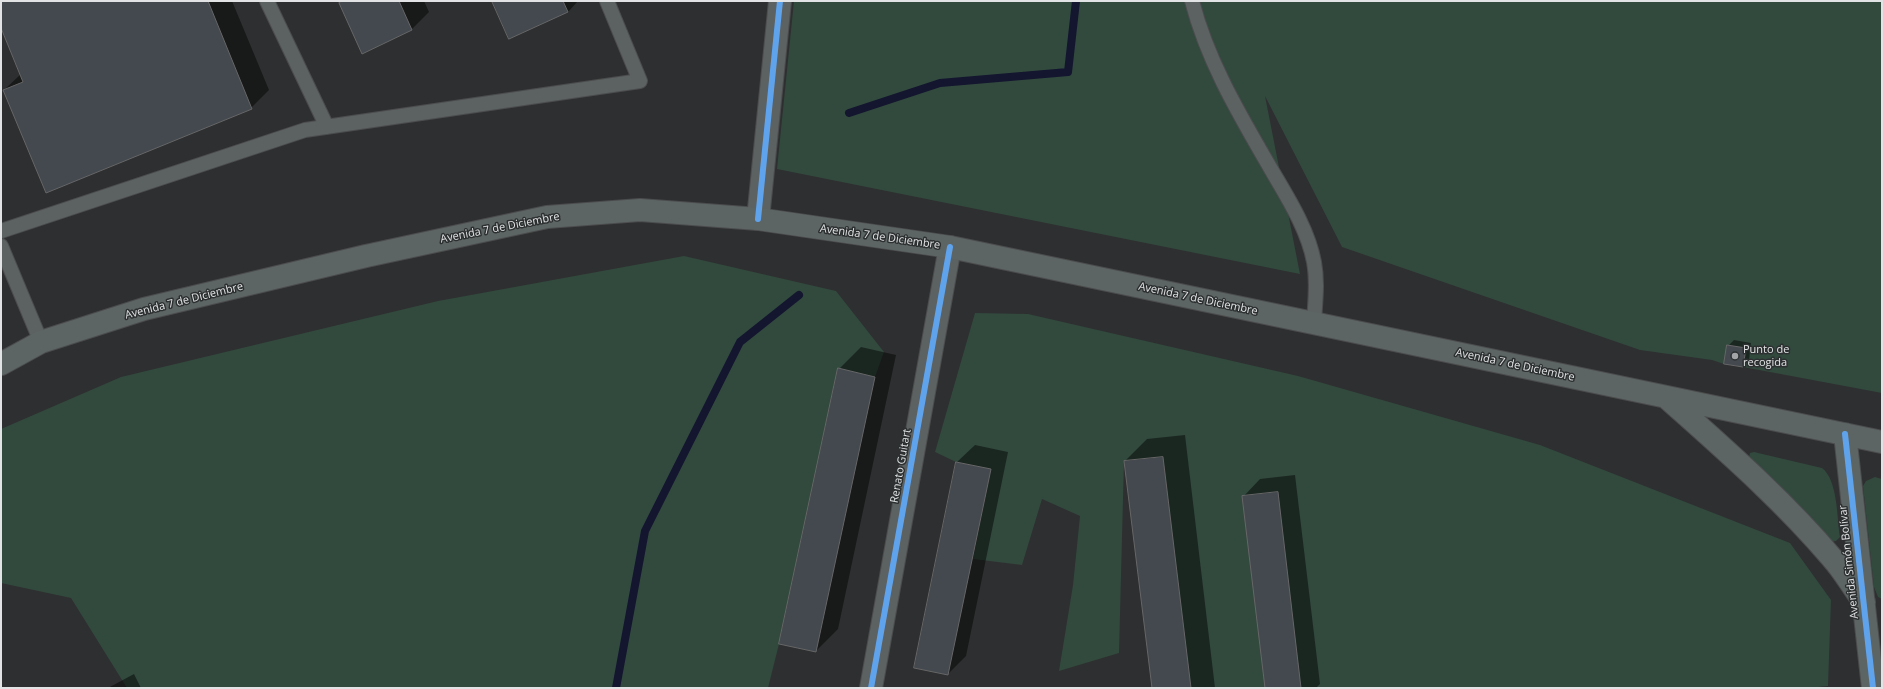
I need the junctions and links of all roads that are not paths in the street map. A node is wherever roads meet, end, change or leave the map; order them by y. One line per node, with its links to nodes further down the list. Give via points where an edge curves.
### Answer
1 (267, 1): 5 (lane)
2 (607, 1): 5 (lane, via 640,81)
3 (780, 1): 6 (street)
4 (1192, 1): 10 (lane, via 1208,50 1227,92 1309,242 1317,287)
5 (327, 127): 7 (lane, via 305,130)
6 (758, 219): 9 (main road, Avenida 7 de Diciembre); 11 (main road, Avenida 7 de Diciembre, via 640,210 547,217 366,256 144,309)
7 (1, 230)
8 (1, 246): 11 (lane)
9 (950, 247): 10 (main road, Avenida 7 de Diciembre); 19 (street, Renato Guitart)
10 (1314, 323): 13 (main road, Avenida 7 de Diciembre)
11 (41, 342): 12 (main road, Avenida 7 de Diciembre)
12 (1, 364)
13 (1665, 396): 14 (main road, Avenida 7 de Diciembre); 16 (main road, via 1742,465 1799,522 1833,558)
14 (1845, 434): 15 (main road, Avenida 7 de Diciembre); 16 (main road, Avenida Simón Bolívar)
15 (1882, 442)
16 (1864, 602): 18 (main road, Avenida Simón Bolívar)
17 (1882, 638): 18 (main road)
18 (1870, 662): 20 (main road, Avenida Simón Bolívar)
19 (871, 688)
20 (1873, 688)

